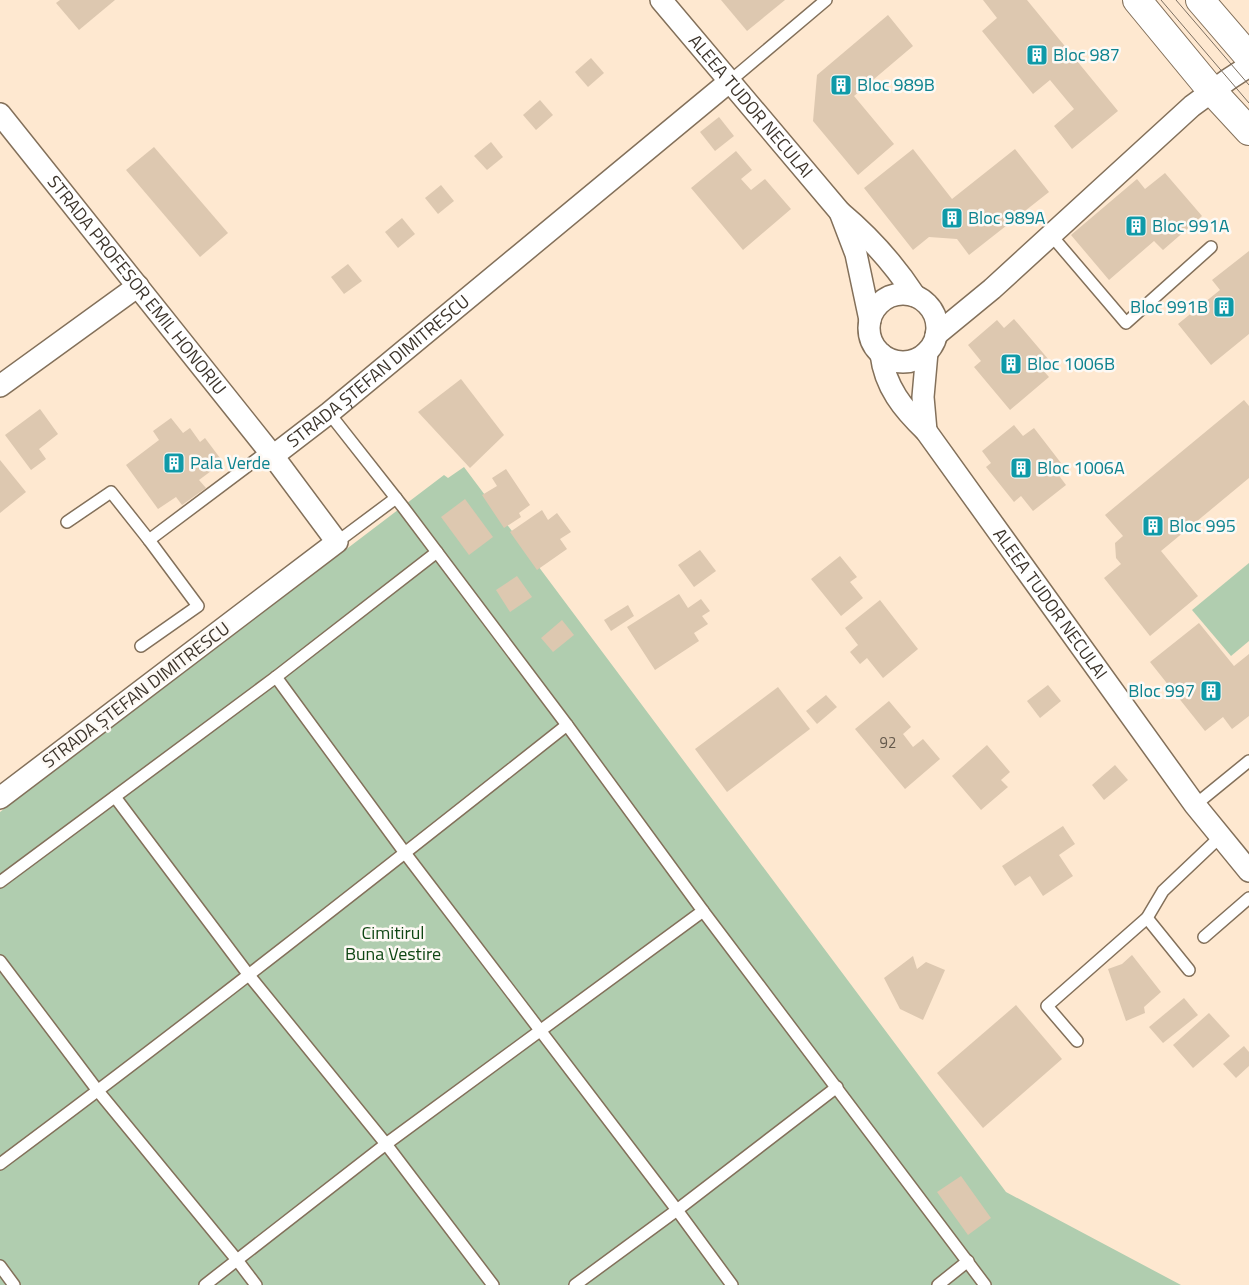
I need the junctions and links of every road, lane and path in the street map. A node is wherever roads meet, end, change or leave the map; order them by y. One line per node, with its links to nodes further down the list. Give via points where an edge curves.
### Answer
1 (661, 0): 7 (street, ALEEA TUDOR NECULAI)
2 (826, 0): 7 (lane)
3 (1137, 0): 8 (main road)
4 (1200, 0): 5 (main road)
5 (1249, 57)
6 (1249, 66): 8 (street)
7 (730, 81): 11 (street, ALEEA TUDOR NECULAI); 21 (street, STRADA ȘTEFAN DIMITRESCU)
8 (1212, 90): 10 (main road); 12 (street)
9 (0, 114): 14 (street, STRADA PROFESOR EMIL HONORIU)
10 (1249, 131)
11 (840, 212): 16 (street, ALEEA TUDOR NECULAI, via 865,233); 17 (street, ALEEA TUDOR NECULAI, via 856,254)
12 (1051, 235): 13 (lane, via 1126,323); 15 (street)
13 (1211, 247)
14 (138, 286): 20 (street); 23 (street, STRADA PROFESOR EMIL HONORIU)
15 (984, 294): 16 (street); 18 (street)
16 (922, 302): 17 (street, via 906,294 887,298); 18 (street, ALEEA TUDOR NECULAI, via 936,325)
17 (870, 320): 19 (street, ALEEA TUDOR NECULAI, via 871,338)
18 (931, 343): 19 (street, via 918,358 909,361 899,362); 22 (street, ALEEA TUDOR NECULAI, via 923,397)
19 (881, 354): 22 (street, ALEEA TUDOR NECULAI, via 888,382 906,412)
20 (0, 386)
21 (328, 413): 23 (street, STRADA ȘTEFAN DIMITRESCU); 24 (lane)
22 (926, 431): 35 (street, ALEEA TUDOR NECULAI)
23 (271, 453): 26 (lane); 27 (street, STRADA ȘTEFAN DIMITRESCU)
24 (396, 498): 27 (lane); 28 (lane)
25 (67, 522): 26 (lane, via 111,492)
26 (149, 540): 29 (lane, via 198,606)
27 (337, 542): 34 (street, STRADA ȘTEFAN DIMITRESCU)
28 (437, 552): 30 (lane); 31 (lane)
29 (141, 646)
30 (276, 677): 33 (lane); 37 (lane)
31 (568, 725): 37 (lane); 41 (lane)
32 (1249, 760): 35 (lane)
33 (115, 796): 39 (lane); 46 (lane)
34 (0, 798)
35 (1195, 805): 36 (street, ALEEA TUDOR NECULAI)
36 (1221, 836): 38 (street, ALEEA TUDOR NECULAI); 42 (lane, via 1163,891)
37 (405, 853): 46 (lane); 47 (lane)
38 (1249, 871)
39 (0, 882)
40 (1249, 898): 43 (lane)
41 (703, 911): 47 (lane); 49 (lane)
42 (1147, 918): 45 (lane); 48 (lane, via 1047,1006)
43 (1204, 937)
44 (0, 961): 50 (lane)
45 (1188, 970)
46 (248, 974): 50 (lane); 51 (lane)
47 (541, 1032): 51 (lane); 53 (lane)
48 (1076, 1041)
49 (837, 1087): 53 (lane); 55 (lane)
50 (98, 1091): 52 (lane); 54 (lane)
51 (386, 1144): 54 (lane); 60 (lane)
52 (0, 1164)
53 (677, 1210): 61 (lane); 62 (lane)
54 (237, 1260): 58 (lane); 59 (lane)
55 (968, 1261): 63 (lane); 64 (lane)
56 (0, 1266): 57 (lane)
57 (14, 1285)
58 (205, 1285)
59 (256, 1285)
60 (493, 1285)
61 (575, 1285)
62 (732, 1285)
63 (938, 1285)
64 (985, 1285)

